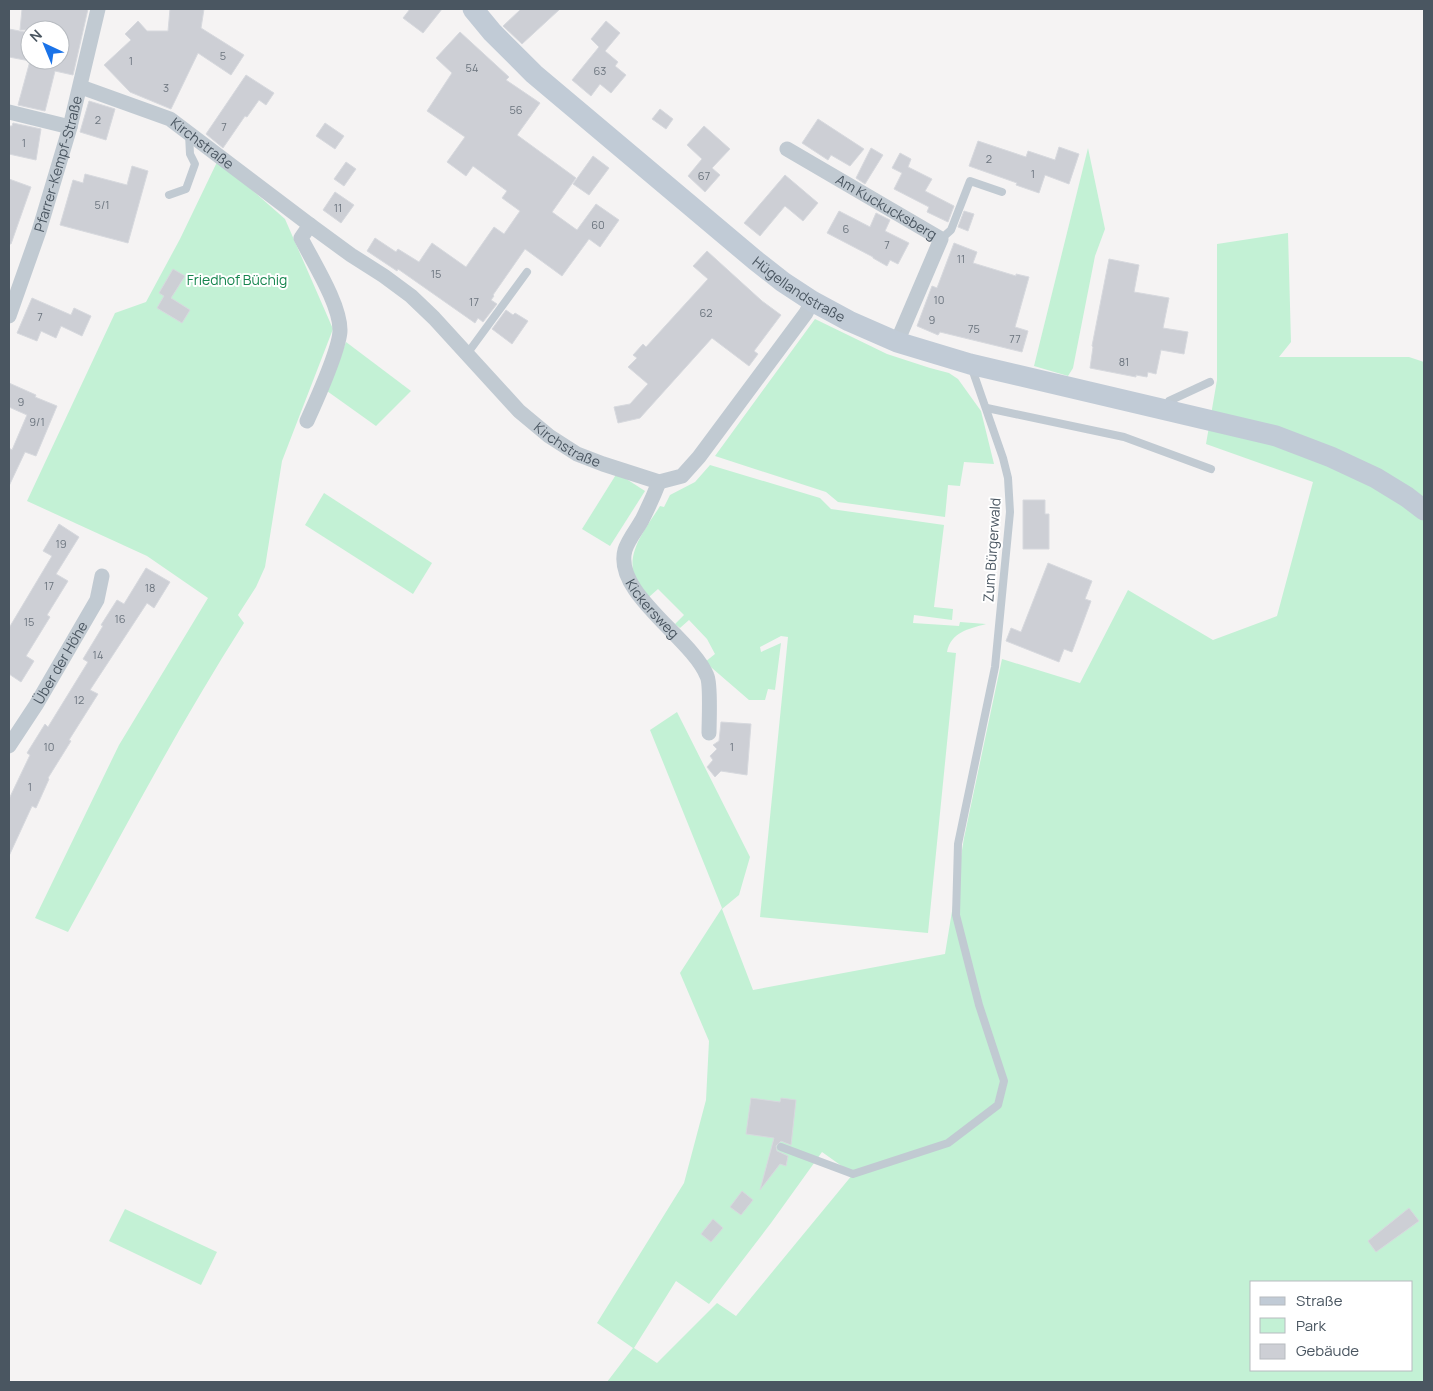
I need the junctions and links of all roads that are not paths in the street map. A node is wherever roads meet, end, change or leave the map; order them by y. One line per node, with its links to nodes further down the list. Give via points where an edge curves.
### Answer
1 (98, 9): 3 (street, Pfarrer-Kempf-Straße)
2 (474, 9): 13 (street, Hügellandstraße, via 534,74 756,260)
3 (81, 87): 5 (street, Pfarrer-Kempf-Straße); 6 (street, Kirchstraße, via 170,119)
4 (9, 112): 5 (street)
5 (70, 127): 14 (street, Pfarrer-Kempf-Straße)
6 (189, 132): 9 (lane, via 190,154 195,164 186,189); 10 (street, Kirchstraße)
7 (787, 149): 11 (street, Am Kuckucksberg)
8 (1002, 192): 11 (lane, via 970,182 951,230)
9 (169, 195)
10 (310, 225): 16 (street, Kirchstraße, via 411,296); 21 (street, via 301,238 334,304 340,330 337,347)
11 (942, 239): 15 (street, Am Kuckucksberg)
12 (527, 272): 16 (lane)
13 (812, 301): 15 (street, Hügellandstraße); 23 (street, via 698,457 682,476)
14 (9, 316)
15 (897, 342): 17 (street, Hügellandstraße)
16 (468, 354): 23 (street, Kirchstraße, via 519,411 549,436 577,454)
17 (970, 364): 19 (lane, Zum Bürgerwald); 20 (street, Hügellandstraße)
18 (1210, 382): 20 (lane, via 1169,401)
19 (987, 408): 22 (lane, via 1124,437); 28 (lane, Zum Bürgerwald, via 1005,465 1010,512 995,667 958,844 956,915 979,1005 1004,1081 998,1105 948,1143 853,1174)
20 (1166, 410): 24 (street, Hügellandstraße, via 1276,436 1331,457 1376,478)
21 (307, 421)
22 (1211, 469)
23 (660, 482): 26 (street, Kickersweg, via 625,550 624,569 633,588 692,652 708,678)
24 (1424, 510)
25 (102, 576): 27 (street, Über der Höhe, via 97,600)
26 (709, 733)
27 (9, 746)
28 (781, 1147)

